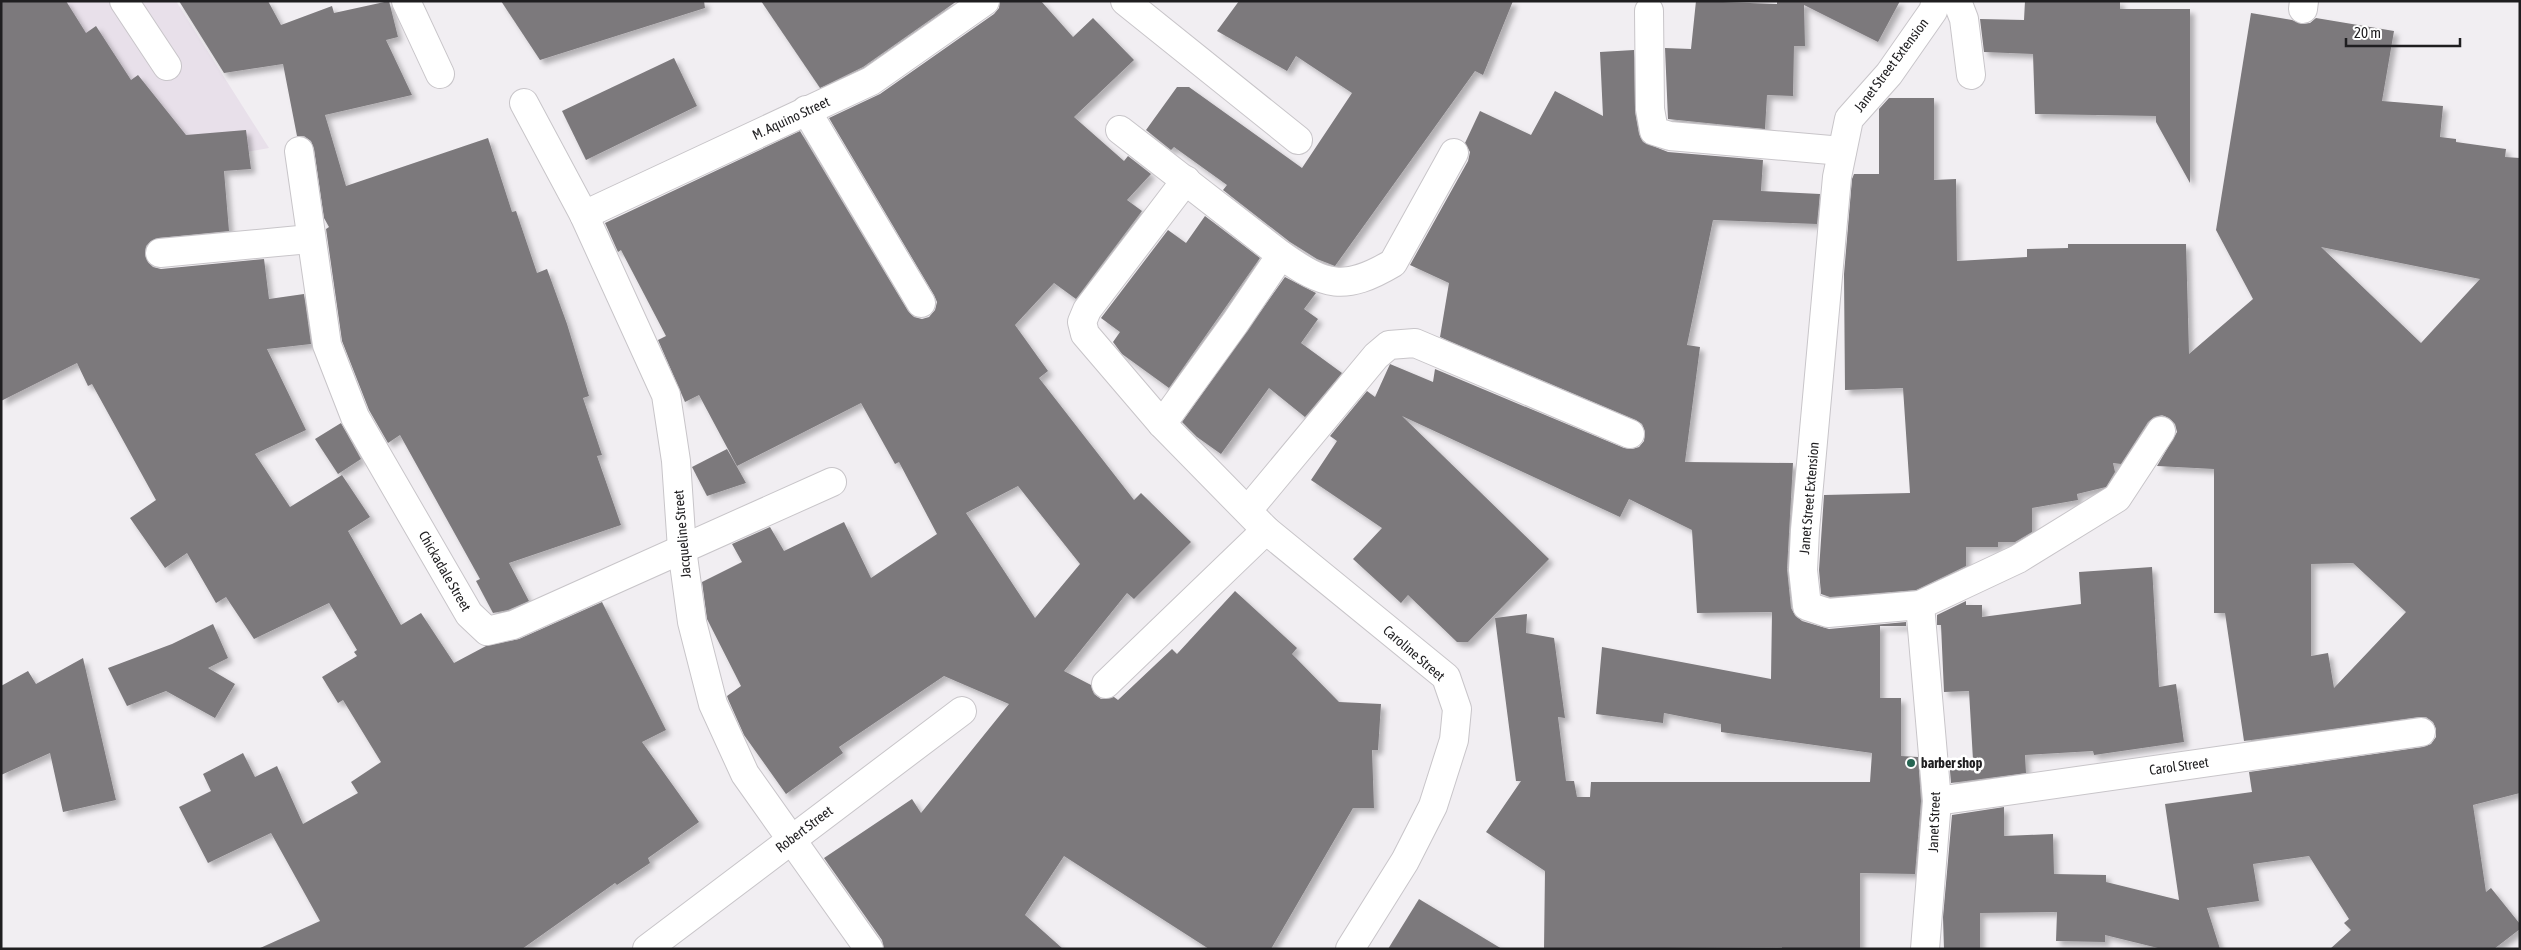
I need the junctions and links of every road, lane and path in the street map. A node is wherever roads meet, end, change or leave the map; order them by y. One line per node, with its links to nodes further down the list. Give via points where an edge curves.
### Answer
1 (124, 1): 8 (street)
2 (406, 1): 9 (street)
3 (985, 1): 12 (street, M. Aquino Street, via 871,81)
4 (1125, 1): 14 (street)
5 (1936, 1): 16 (street, Janet Street Extension, via 1933,11 1889,74 1850,119)
6 (1957, 1): 10 (street, via 1964,20)
7 (1649, 11): 16 (street, via 1650,109 1654,131 1670,136)
8 (167, 66)
9 (440, 74)
10 (1971, 75)
11 (524, 103): 19 (street, Jacqueline Street)
12 (806, 110): 19 (street, M. Aquino Street); 23 (street)
13 (1120, 130): 18 (street)
14 (1298, 140)
15 (299, 152): 20 (street, Chickadale Street)
16 (1842, 152): 31 (street, Janet Street Extension, via 1837,177 1805,530 1803,570 1807,606 1828,613)
17 (1454, 153): 22 (street, via 1393,263 1380,271 1365,279 1329,282 1306,273)
18 (1186, 180): 22 (street); 24 (street, Caroline Street, via 1087,310 1082,322 1085,334)
19 (584, 215): 30 (street, Jacqueline Street, via 666,395 676,461)
20 (310, 239): 21 (street); 30 (street, Chickadale Street, via 327,345 355,417 469,614 486,631 513,625)
21 (160, 253)
22 (1280, 254): 24 (street)
23 (921, 303)
24 (1162, 424): 28 (street, Caroline Street)
25 (2161, 431): 31 (street, Janet Street Extension, via 2117,498 2018,559)
26 (1630, 434): 28 (street, via 1414,342 1389,345 1376,356)
27 (832, 482): 30 (street, Chickadale Street)
28 (1248, 510): 29 (street, Caroline Street)
29 (1266, 530): 32 (street); 39 (street, Caroline Street, via 1446,678 1457,710 1454,740 1434,806 1405,861)
30 (682, 549): 36 (street, Jacqueline Street, via 692,622 714,704 745,774)
31 (1920, 605): 35 (street, Janet Street)
32 (1106, 684)
33 (962, 711): 36 (street, Robert Street)
34 (2421, 732): 35 (street, Carol Street)
35 (1937, 801): 40 (street, Janet Street)
36 (790, 840): 37 (street, Robert Street); 38 (street, Jacqueline Street)
37 (647, 949)
38 (869, 949)
39 (1350, 949)
40 (1925, 949)

